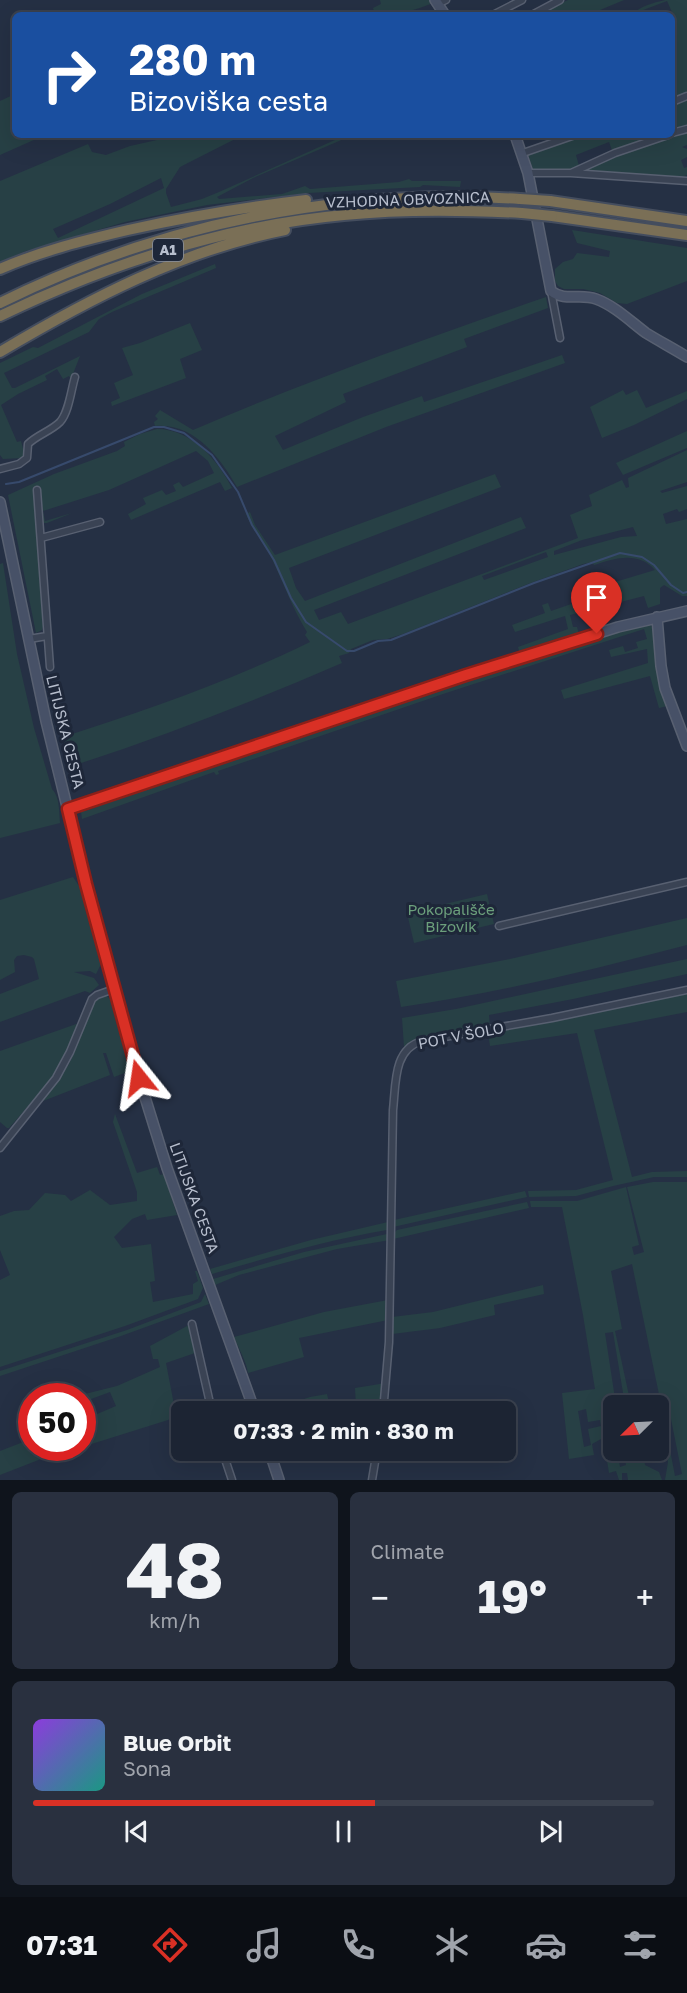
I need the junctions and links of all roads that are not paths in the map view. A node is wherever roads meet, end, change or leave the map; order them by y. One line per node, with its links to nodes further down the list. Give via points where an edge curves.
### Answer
1 (522, 0): 3 (street)
2 (560, 0): 4 (street)
3 (500, 12)
4 (538, 12)
5 (516, 138): 8 (street)
6 (566, 138): 8 (street)
7 (659, 138): 10 (street)
8 (522, 153): 9 (street)
9 (528, 173): 10 (street); 17 (street)
10 (571, 173): 11 (street)
11 (686, 179)
12 (341, 202): 14 (highway, VZHODNA OBVOZNICA / A1, bridge, via 440,196 519,199); 16 (highway, via 324,198 185,218 77,242); 18 (highway, VZHODNA OBVOZNICA / A1, via 189,231 86,264)
13 (345, 215): 15 (highway, VZHODNA OBVOZNICA / A1, bridge, via 522,213); 19 (highway, VZHODNA OBVOZNICA / A1, via 268,226 164,251 97,274); 21 (highway, via 235,242 169,265 105,294)
14 (687, 220)
15 (687, 235)
16 (0, 269)
17 (551, 291): 20 (street); 22 (street, via 562,298 588,297 609,305)
18 (0, 303)
19 (0, 316)
20 (560, 338)
21 (0, 352)
22 (687, 357)
23 (75, 377): 24 (street, via 64,417 28,444 27,458)
24 (0, 470)
25 (37, 490): 28 (street)
26 (0, 502): 32 (street, LITIJSKA CESTA)
27 (100, 522): 28 (street)
28 (41, 538): 31 (street)
29 (687, 611): 30 (street)
30 (657, 617): 34 (street, via 664,688); 35 (street, via 488,668)
31 (47, 636): 32 (street); 33 (street)
32 (28, 639): 35 (street, LITIJSKA CESTA)
33 (50, 667)
34 (687, 746)
35 (68, 809): 38 (street, LITIJSKA CESTA)
36 (687, 882): 37 (street)
37 (499, 926)
38 (114, 989): 40 (street, via 92,999 56,1078); 43 (street, LITIJSKA CESTA, via 160,1149)
39 (687, 990): 44 (street, POT V ŠOLO, via 422,1041 408,1047 400,1059 393,1110 389,1342)
40 (0, 1148)
41 (192, 1324): 42 (street)
42 (210, 1401)
43 (251, 1401)
44 (383, 1401)
45 (226, 1461): 48 (street)
46 (273, 1461): 49 (street)
47 (375, 1461): 50 (street)
48 (232, 1480)
49 (279, 1480)
50 (372, 1480)

